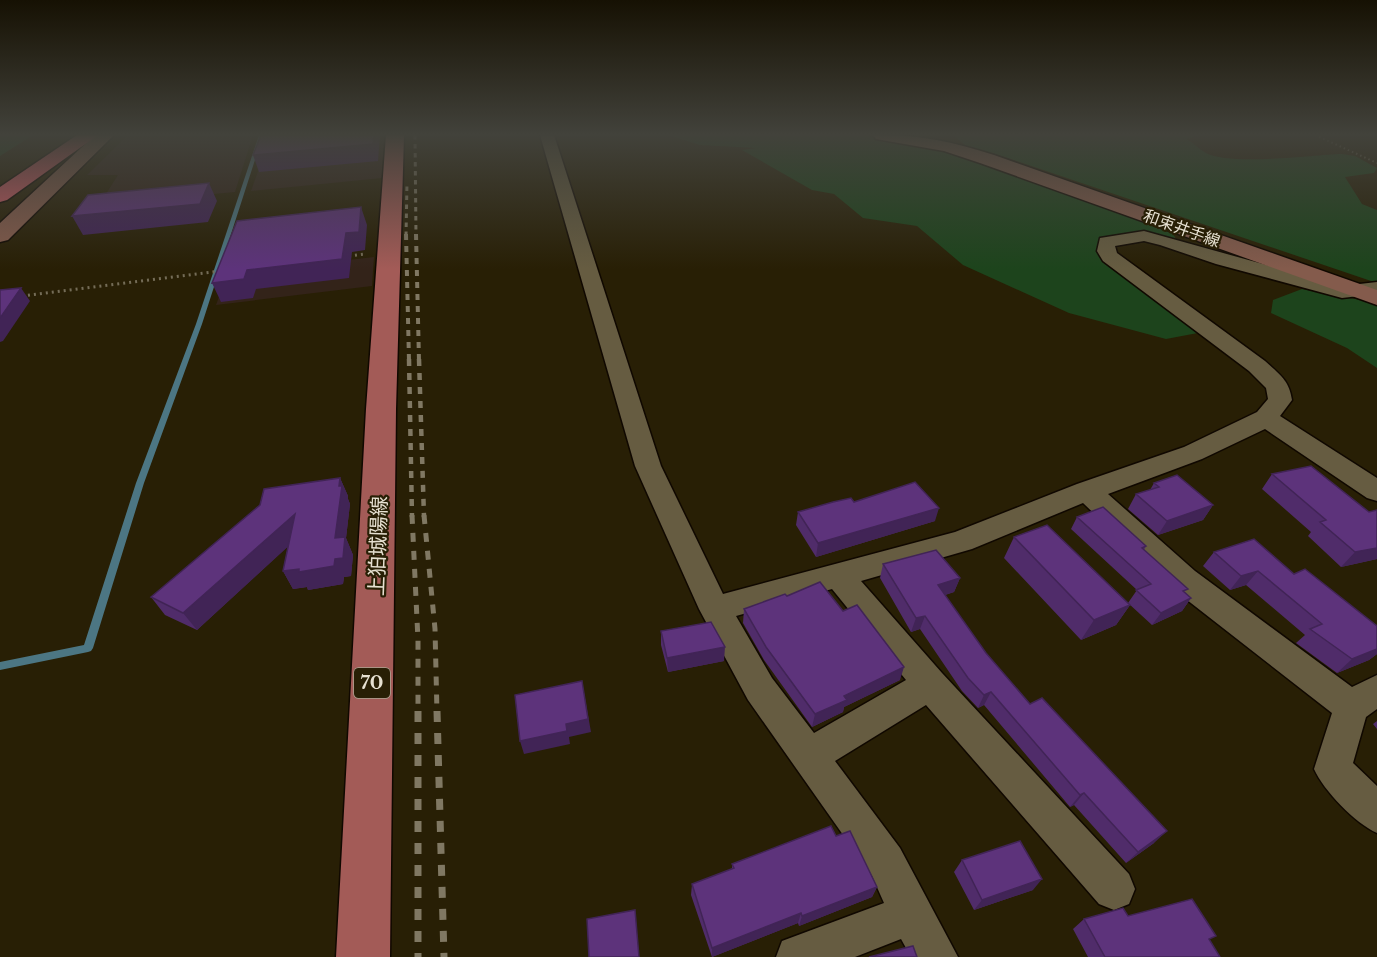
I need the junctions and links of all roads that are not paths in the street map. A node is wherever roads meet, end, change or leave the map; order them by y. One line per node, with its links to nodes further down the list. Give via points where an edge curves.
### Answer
1 (24, 180): 6 (highway)
2 (58, 180): 7 (main road)
3 (393, 180): 20 (main road, 上狛城陽線 / 70, via 381,410)
4 (561, 180): 13 (street, via 648,466)
5 (1046, 180): 8 (main road, 和束井手線)
6 (0, 196)
7 (0, 235)
8 (1371, 292): 9 (street, via 1342,292 1312,285 1144,236 1106,242 1110,257 1257,366 1278,386 1280,400)
9 (1266, 418): 10 (street, via 1193,453); 11 (street)
10 (1087, 491): 12 (street, via 962,541); 15 (street, via 1184,580)
11 (1377, 491)
12 (840, 577): 13 (street); 14 (street)
13 (715, 609): 16 (street, via 760,689)
14 (930, 684): 16 (street); 18 (street)
15 (1364, 698): 17 (street, via 1333,769)
16 (809, 756): 19 (street, via 886,862)
17 (1377, 813)
18 (1114, 889)
19 (911, 914): 21 (street); 22 (street)
20 (363, 957)
21 (798, 957)
22 (936, 957)

